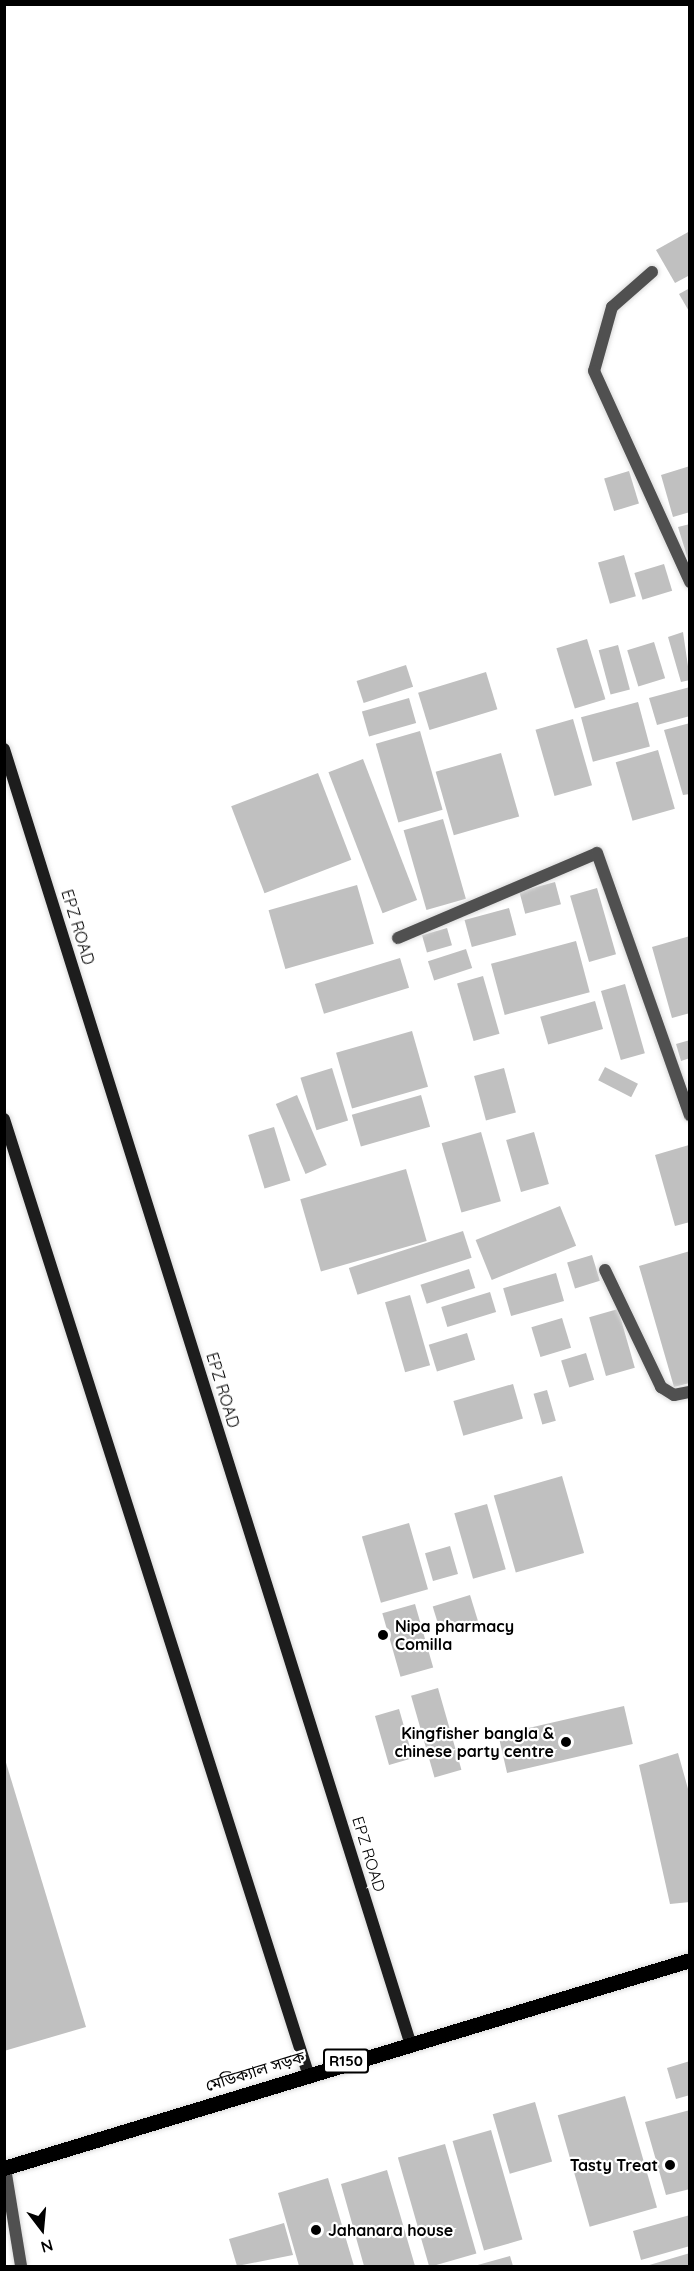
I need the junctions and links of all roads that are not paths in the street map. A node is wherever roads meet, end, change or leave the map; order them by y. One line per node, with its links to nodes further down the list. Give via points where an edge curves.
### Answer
1 (652, 272): 2 (street, via 612,307 594,370)
2 (690, 582)
3 (4, 749): 10 (main road, EPZ ROAD)
4 (398, 938): 5 (street, via 597,853)
5 (690, 1115)
6 (4, 1119): 11 (main road)
7 (605, 1270): 8 (street, via 661,1387 674,1395)
8 (690, 1392)
9 (690, 1960): 10 (main road, মেডিক্যাল সড়ক / R150)
10 (410, 2042): 11 (main road, মেডিক্যাল সড়ক / R150)
11 (308, 2073): 12 (main road, মেডিক্যাল সড়ক / R150)
12 (5, 2168): 13 (street)
13 (21, 2266)

